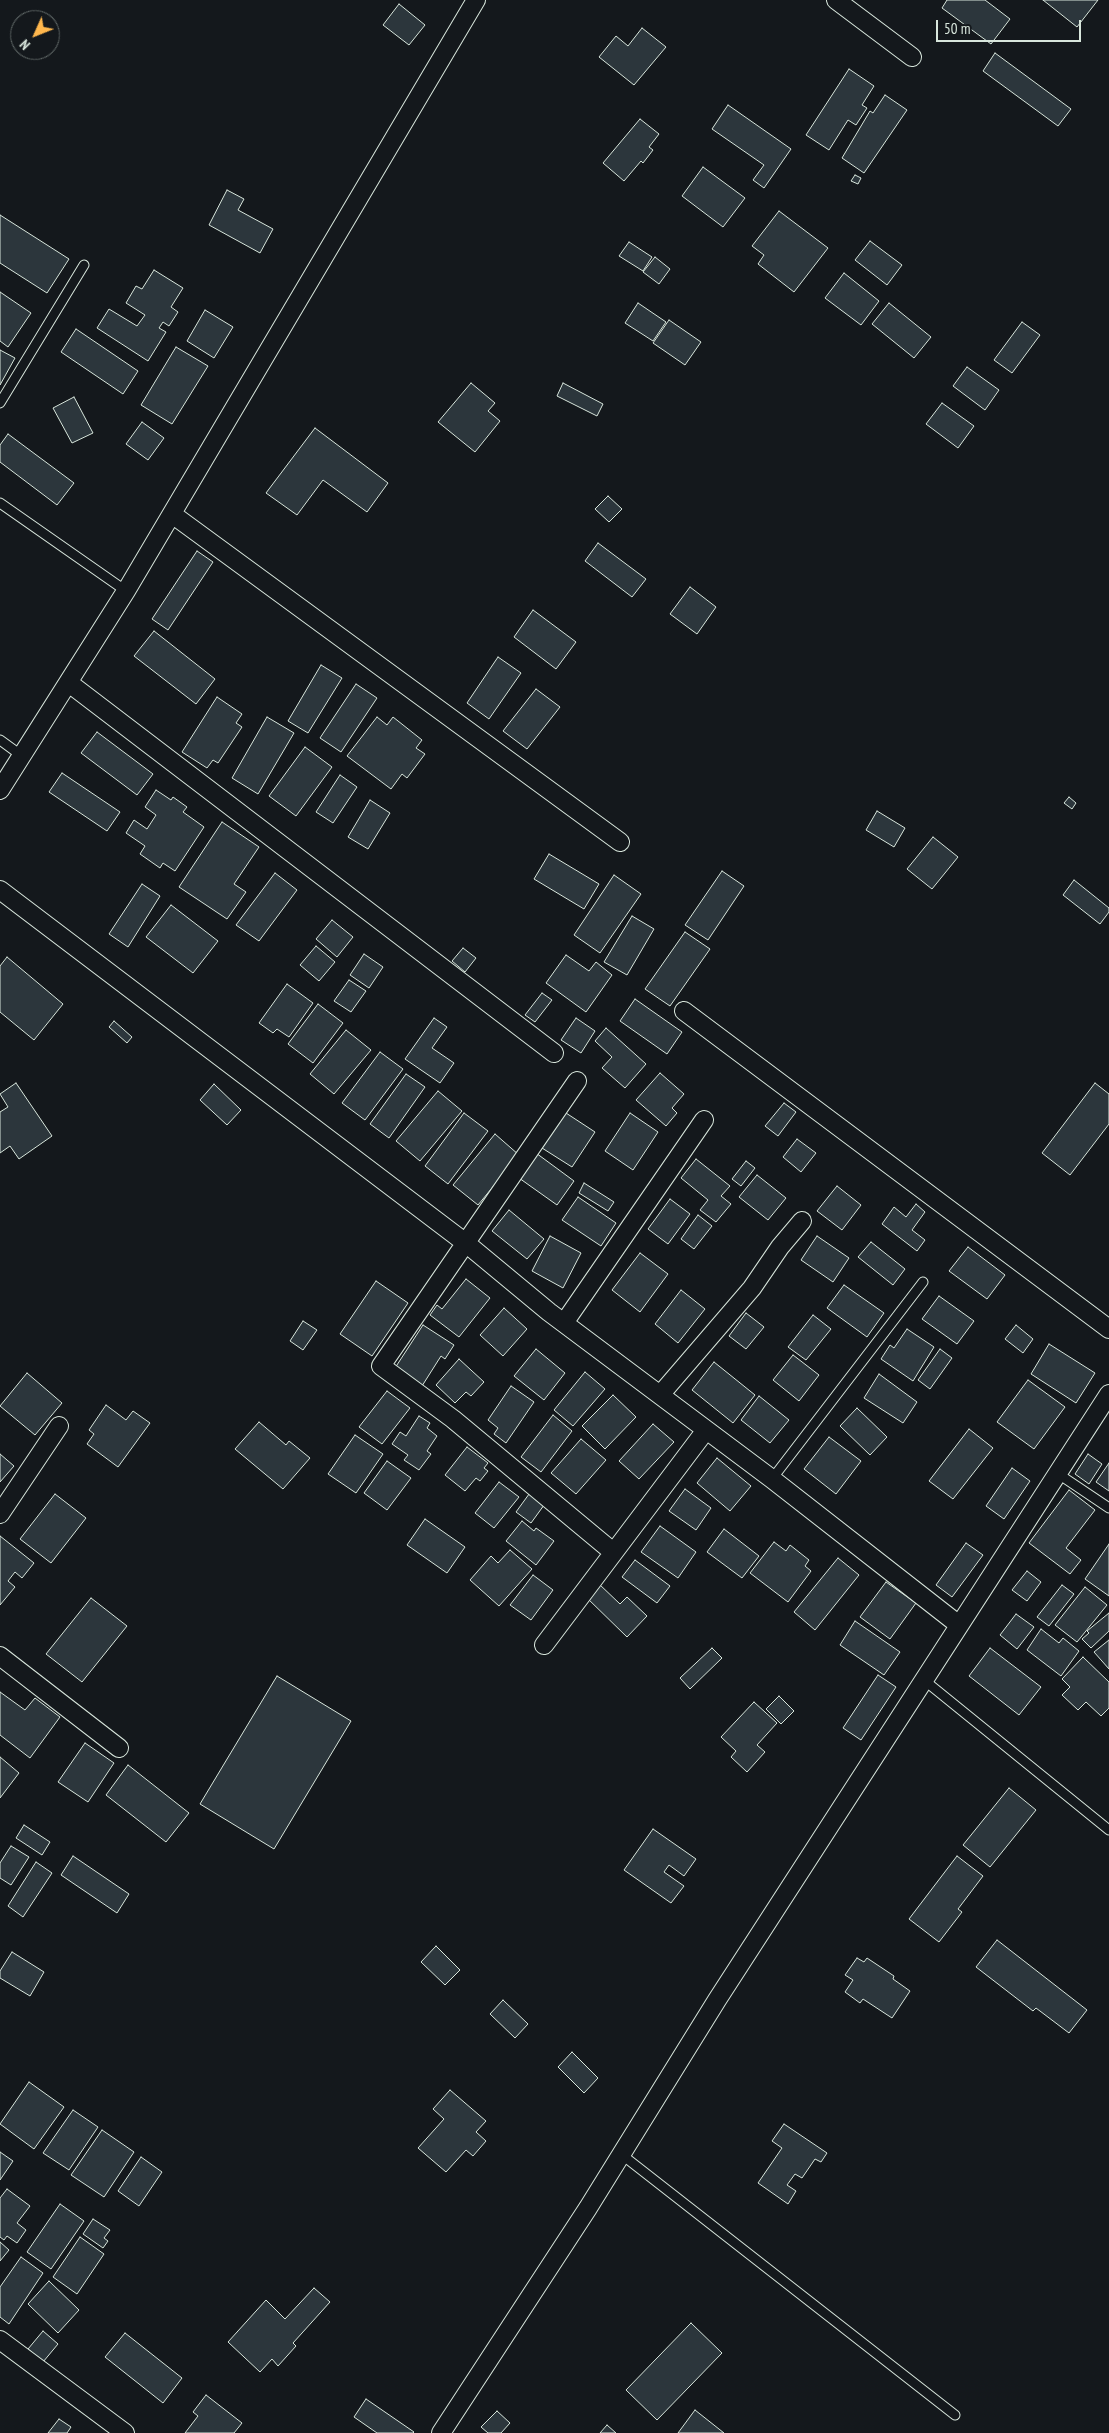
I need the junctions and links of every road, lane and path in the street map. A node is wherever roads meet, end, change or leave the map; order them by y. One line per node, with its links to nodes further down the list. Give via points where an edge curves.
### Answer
1 (476, 0): 7 (street)
2 (836, 0): 3 (street)
3 (912, 57)
4 (84, 265): 5 (lane)
5 (0, 404)
6 (0, 503): 8 (lane)
7 (172, 514): 8 (street); 13 (street)
8 (126, 591): 9 (street)
9 (69, 683): 11 (street); 16 (street)
10 (0, 740): 11 (lane)
11 (22, 756): 12 (street)
12 (0, 790)
13 (620, 842)
14 (0, 890): 20 (street)
15 (684, 1011): 23 (street)
16 (554, 1053)
17 (577, 1081): 20 (street)
18 (704, 1120): 22 (street)
19 (802, 1221): 25 (street, via 752,1288)
20 (467, 1244): 22 (street); 32 (street, via 381,1366 453,1419)
21 (923, 1282): 29 (lane)
22 (564, 1323): 25 (street)
23 (1109, 1329)
24 (1109, 1394): 28 (street)
25 (660, 1395): 27 (street)
26 (59, 1426): 31 (street)
27 (706, 1430): 29 (street); 32 (street)
28 (1057, 1474): 30 (lane); 33 (street)
29 (772, 1479): 33 (street)
30 (1109, 1508)
31 (0, 1514)
32 (613, 1552): 34 (street)
33 (959, 1625): 36 (street)
34 (544, 1645)
35 (0, 1656): 37 (street)
36 (924, 1680): 38 (lane); 39 (street)
37 (118, 1748)
38 (1109, 1830)
39 (621, 2154): 41 (lane); 43 (street)
40 (0, 2340): 42 (street)
41 (955, 2415)
42 (125, 2433)
43 (441, 2433)

